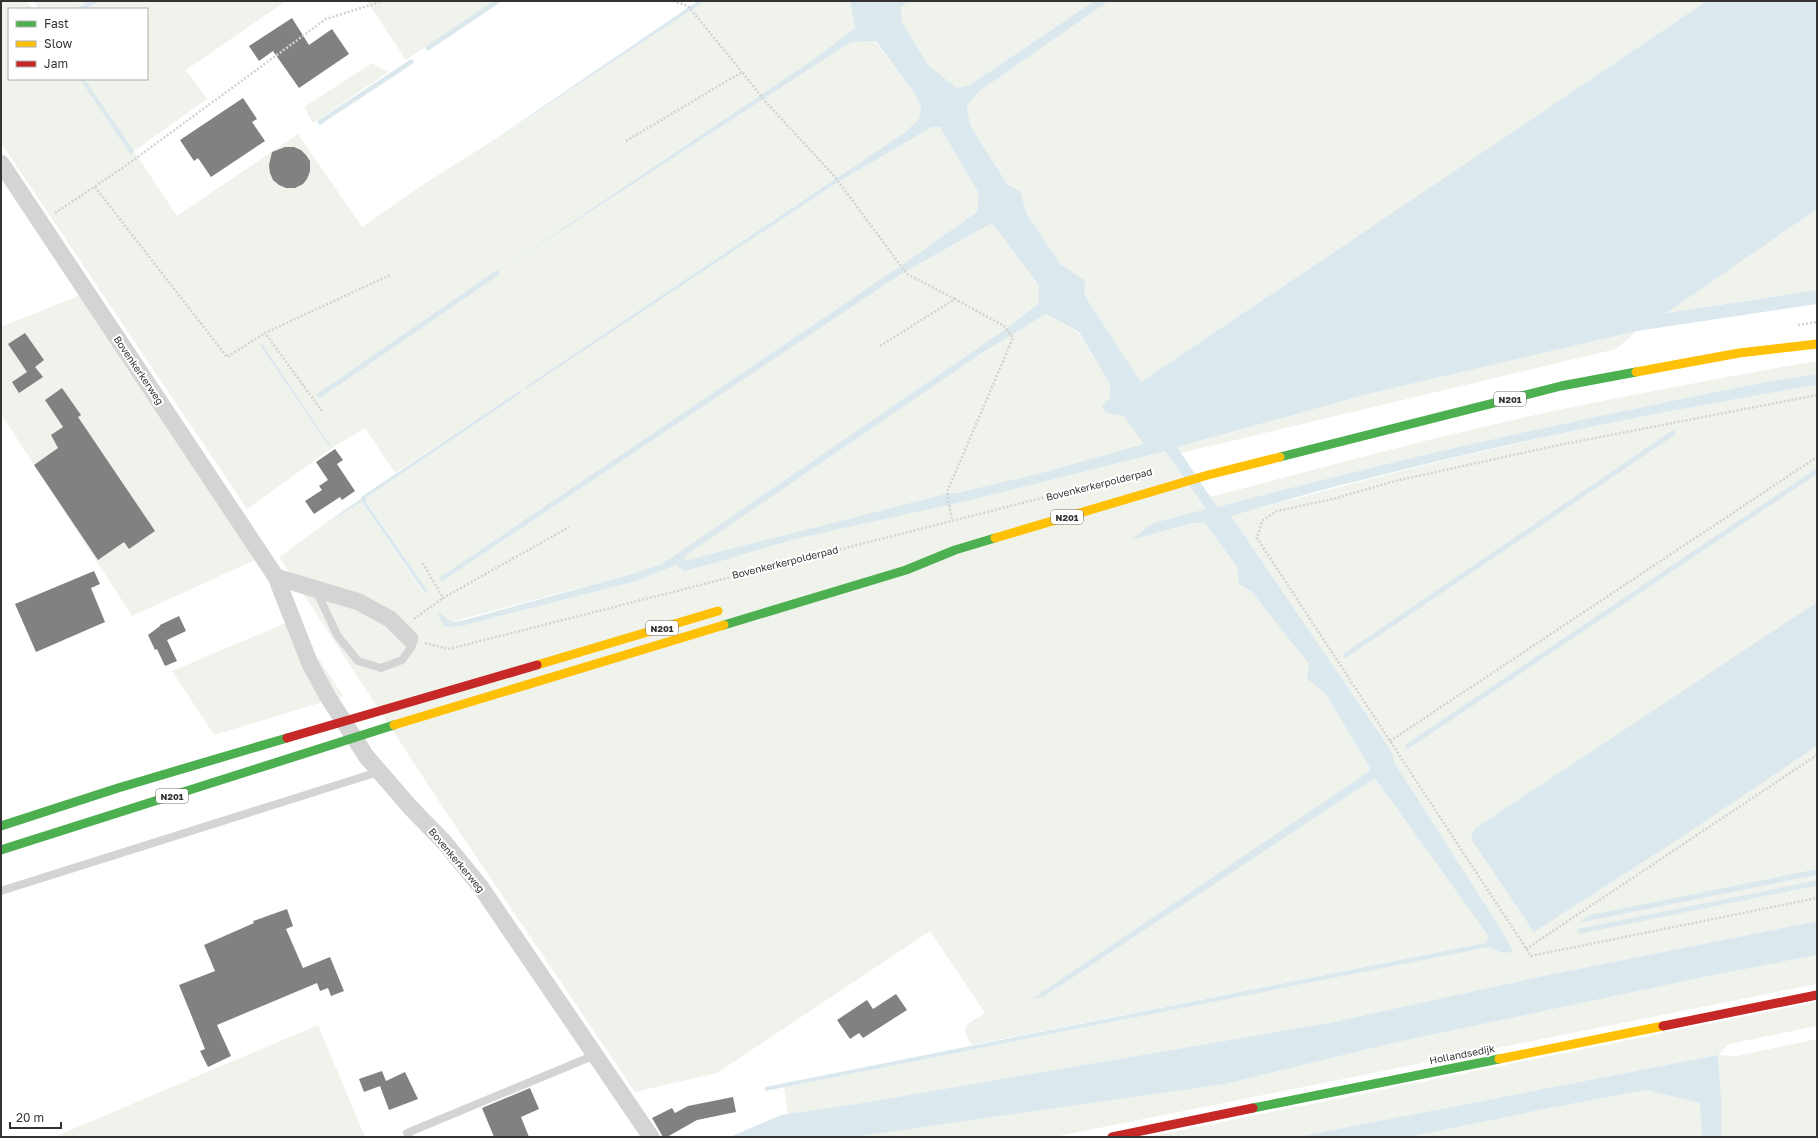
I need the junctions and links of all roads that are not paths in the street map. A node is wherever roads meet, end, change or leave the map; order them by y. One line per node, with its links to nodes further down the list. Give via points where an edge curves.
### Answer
1 (1, 163): 5 (street, Bovenkerkerweg)
2 (1817, 344): 3 (main road, N201, via 1739,353 1561,386 1208,475)
3 (955, 550): 4 (main road, N201); 11 (main road, N201, via 906,570 342,741)
4 (913, 556)
5 (276, 577): 6 (street); 9 (street, Bovenkerkerweg, via 310,664 328,697)
6 (316, 590): 8 (street, via 359,602 390,619); 8 (lane, via 337,635 358,661 381,668 402,660 412,646)
7 (730, 608): 10 (main road, N201, via 118,788)
8 (405, 634)
9 (378, 772): 12 (lane); 14 (street, Bovenkerkerweg, via 445,843 480,886)
10 (1, 826)
11 (1, 850)
12 (1, 891)
13 (1817, 995): 17 (main road, Hollandsedijk)
14 (595, 1055): 15 (lane, via 407,1133); 16 (street, Bovenkerkerweg)
15 (409, 1137)
16 (650, 1137)
17 (1112, 1137)

